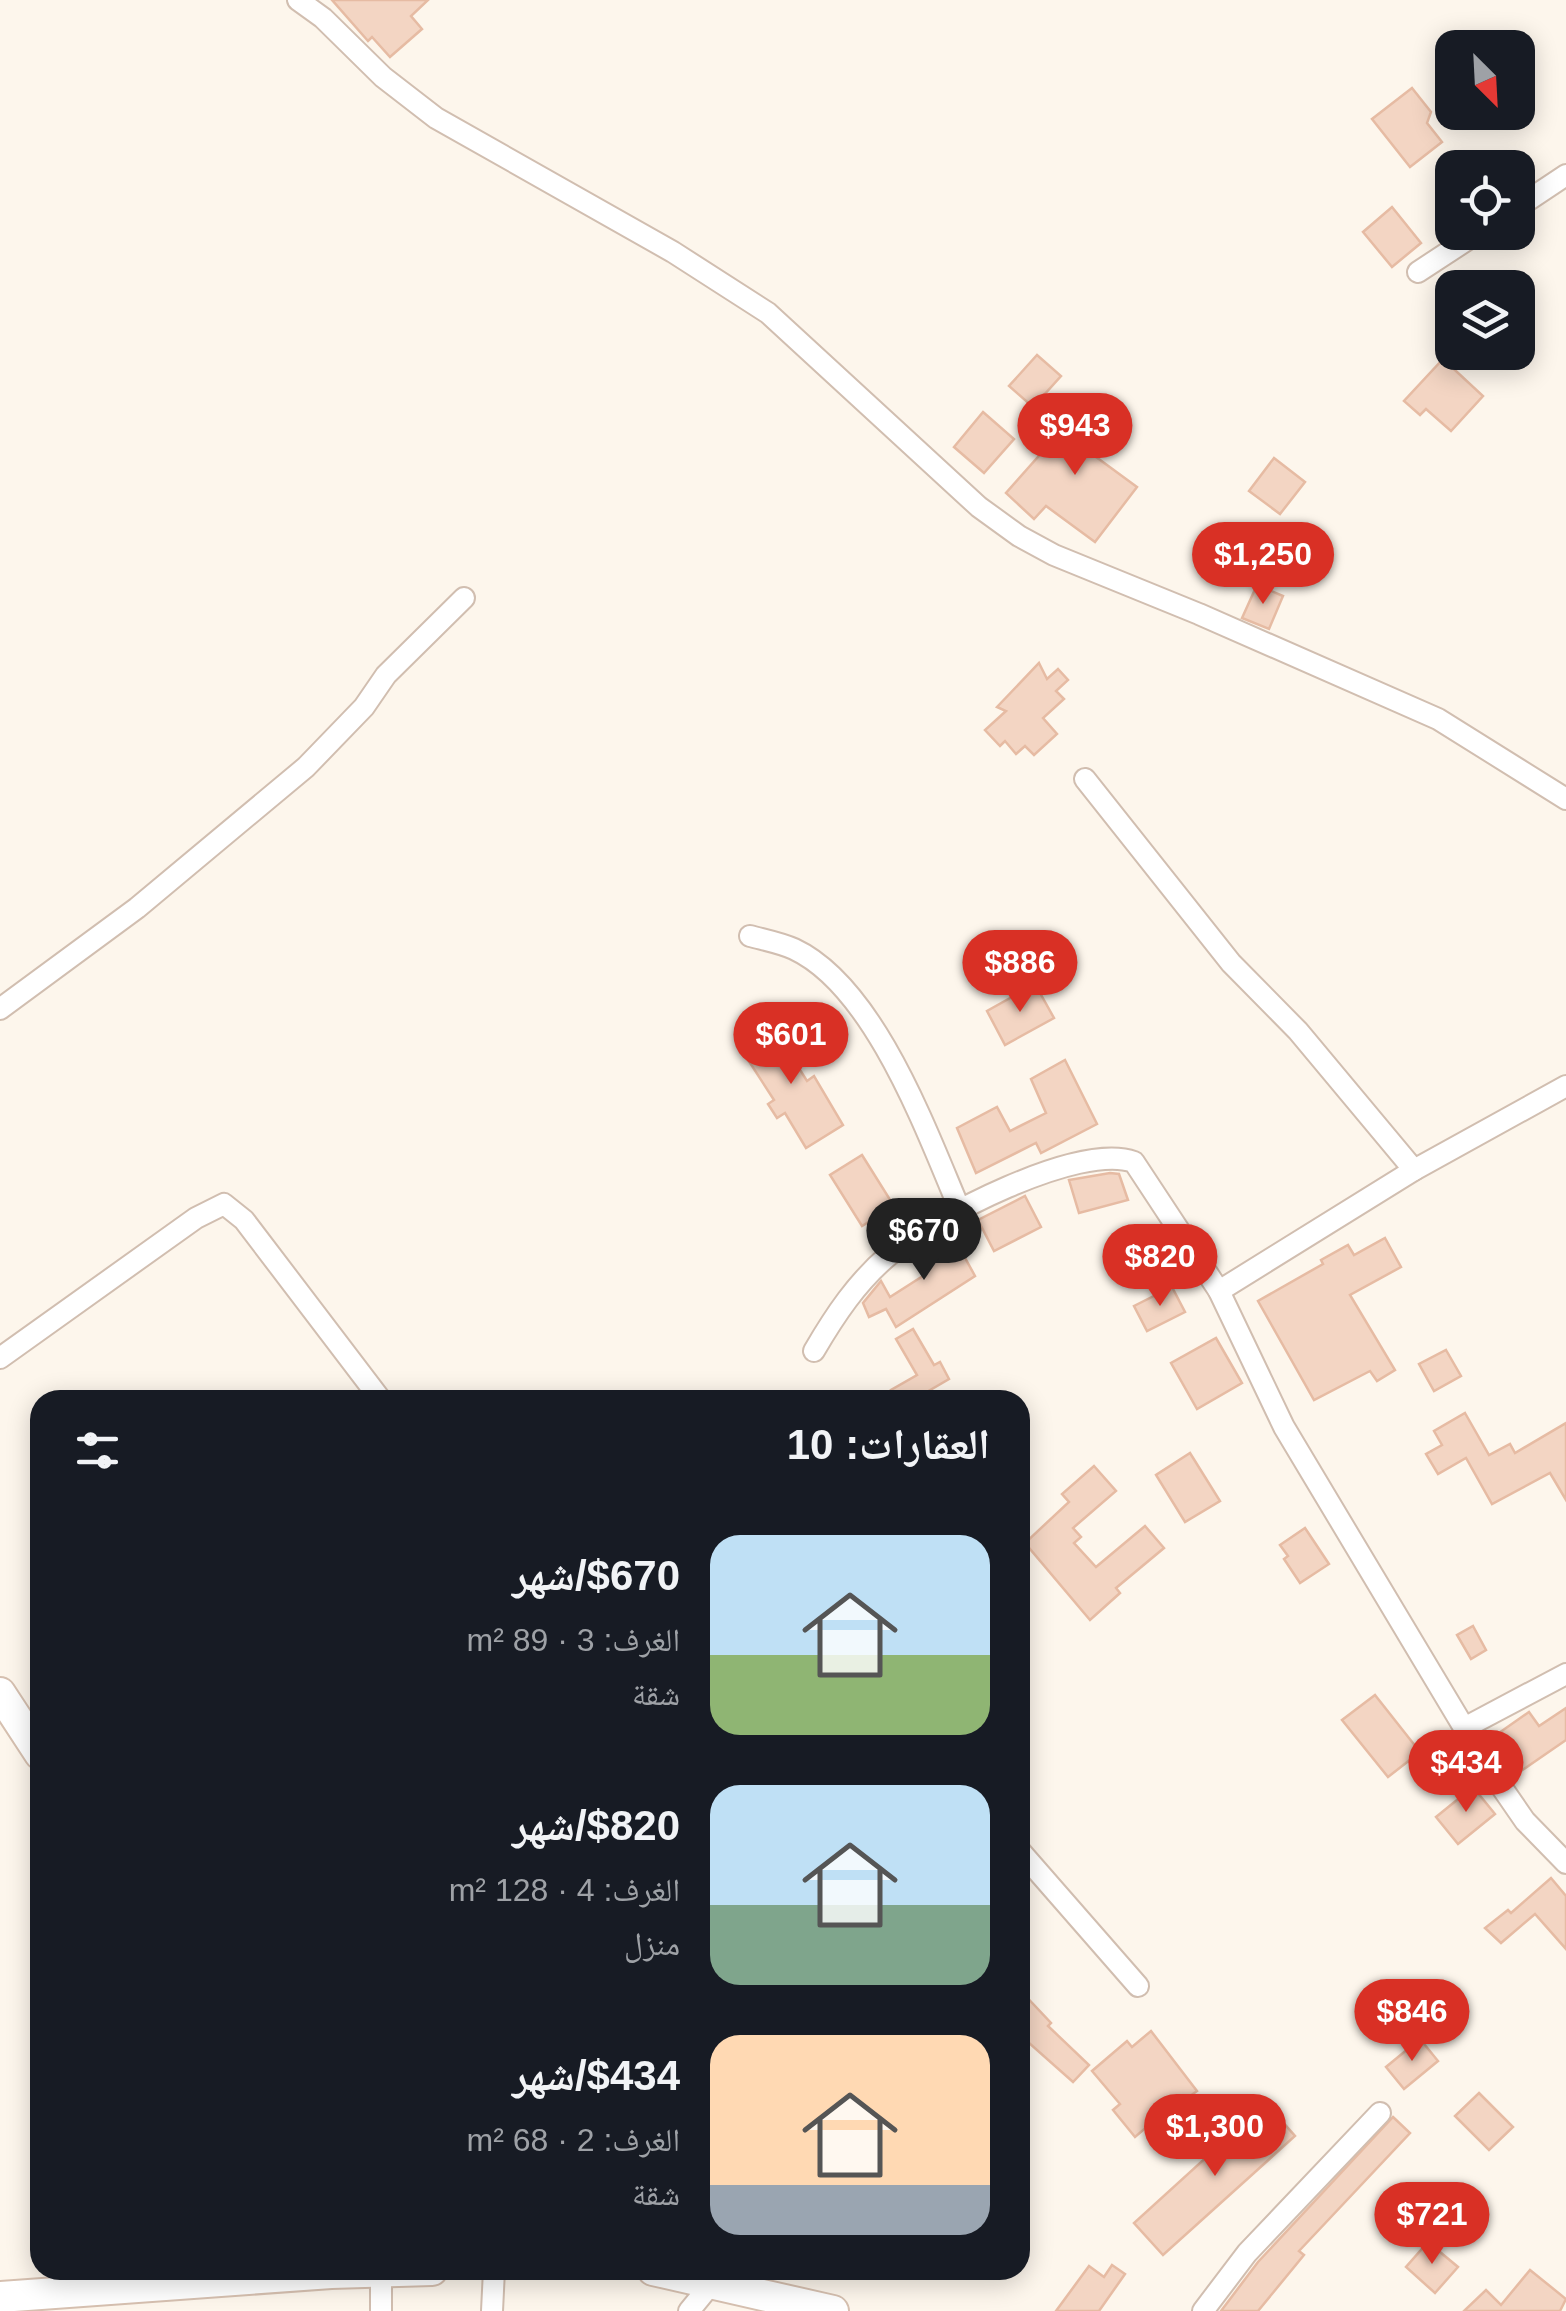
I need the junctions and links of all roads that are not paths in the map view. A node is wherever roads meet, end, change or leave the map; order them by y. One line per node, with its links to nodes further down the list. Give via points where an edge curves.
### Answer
1 (298, 0): 8 (street, via 436,118 768,313 1019,536 1438,719)
2 (1566, 175): 3 (street)
3 (1535, 196)
4 (1452, 250): 5 (street)
5 (1418, 272)
6 (464, 598): 10 (street, via 306,766 137,908)
7 (1085, 780): 12 (street, via 1231,963 1298,1031)
8 (1566, 799)
9 (750, 936): 13 (street, via 810,959 874,1029)
10 (0, 1009)
11 (1566, 1086): 12 (street)
12 (1414, 1170): 14 (street)
13 (960, 1210): 14 (street, via 1049,1170 1121,1158 1143,1171); 15 (street, via 890,1254 842,1303)
14 (1219, 1291): 20 (street, via 1284,1427)
15 (814, 1351)
16 (0, 1358): 17 (street, via 224,1204 244,1220)
17 (373, 1390)
18 (1566, 1674): 20 (street)
19 (0, 1693): 21 (street)
20 (1464, 1728): 23 (street, via 1525,1821)
21 (30, 1739)
22 (1030, 1862): 24 (street)
23 (1566, 1863)
24 (1138, 1986)
25 (1380, 2113): 36 (street, via 1246,2253)
26 (228, 2280): 31 (street)
27 (381, 2280): 32 (street)
28 (494, 2280): 33 (street)
29 (695, 2280): 30 (street)
30 (712, 2284): 34 (street); 35 (street)
31 (0, 2297)
32 (381, 2311)
33 (492, 2311)
34 (688, 2311)
35 (832, 2311)
36 (1202, 2311)

